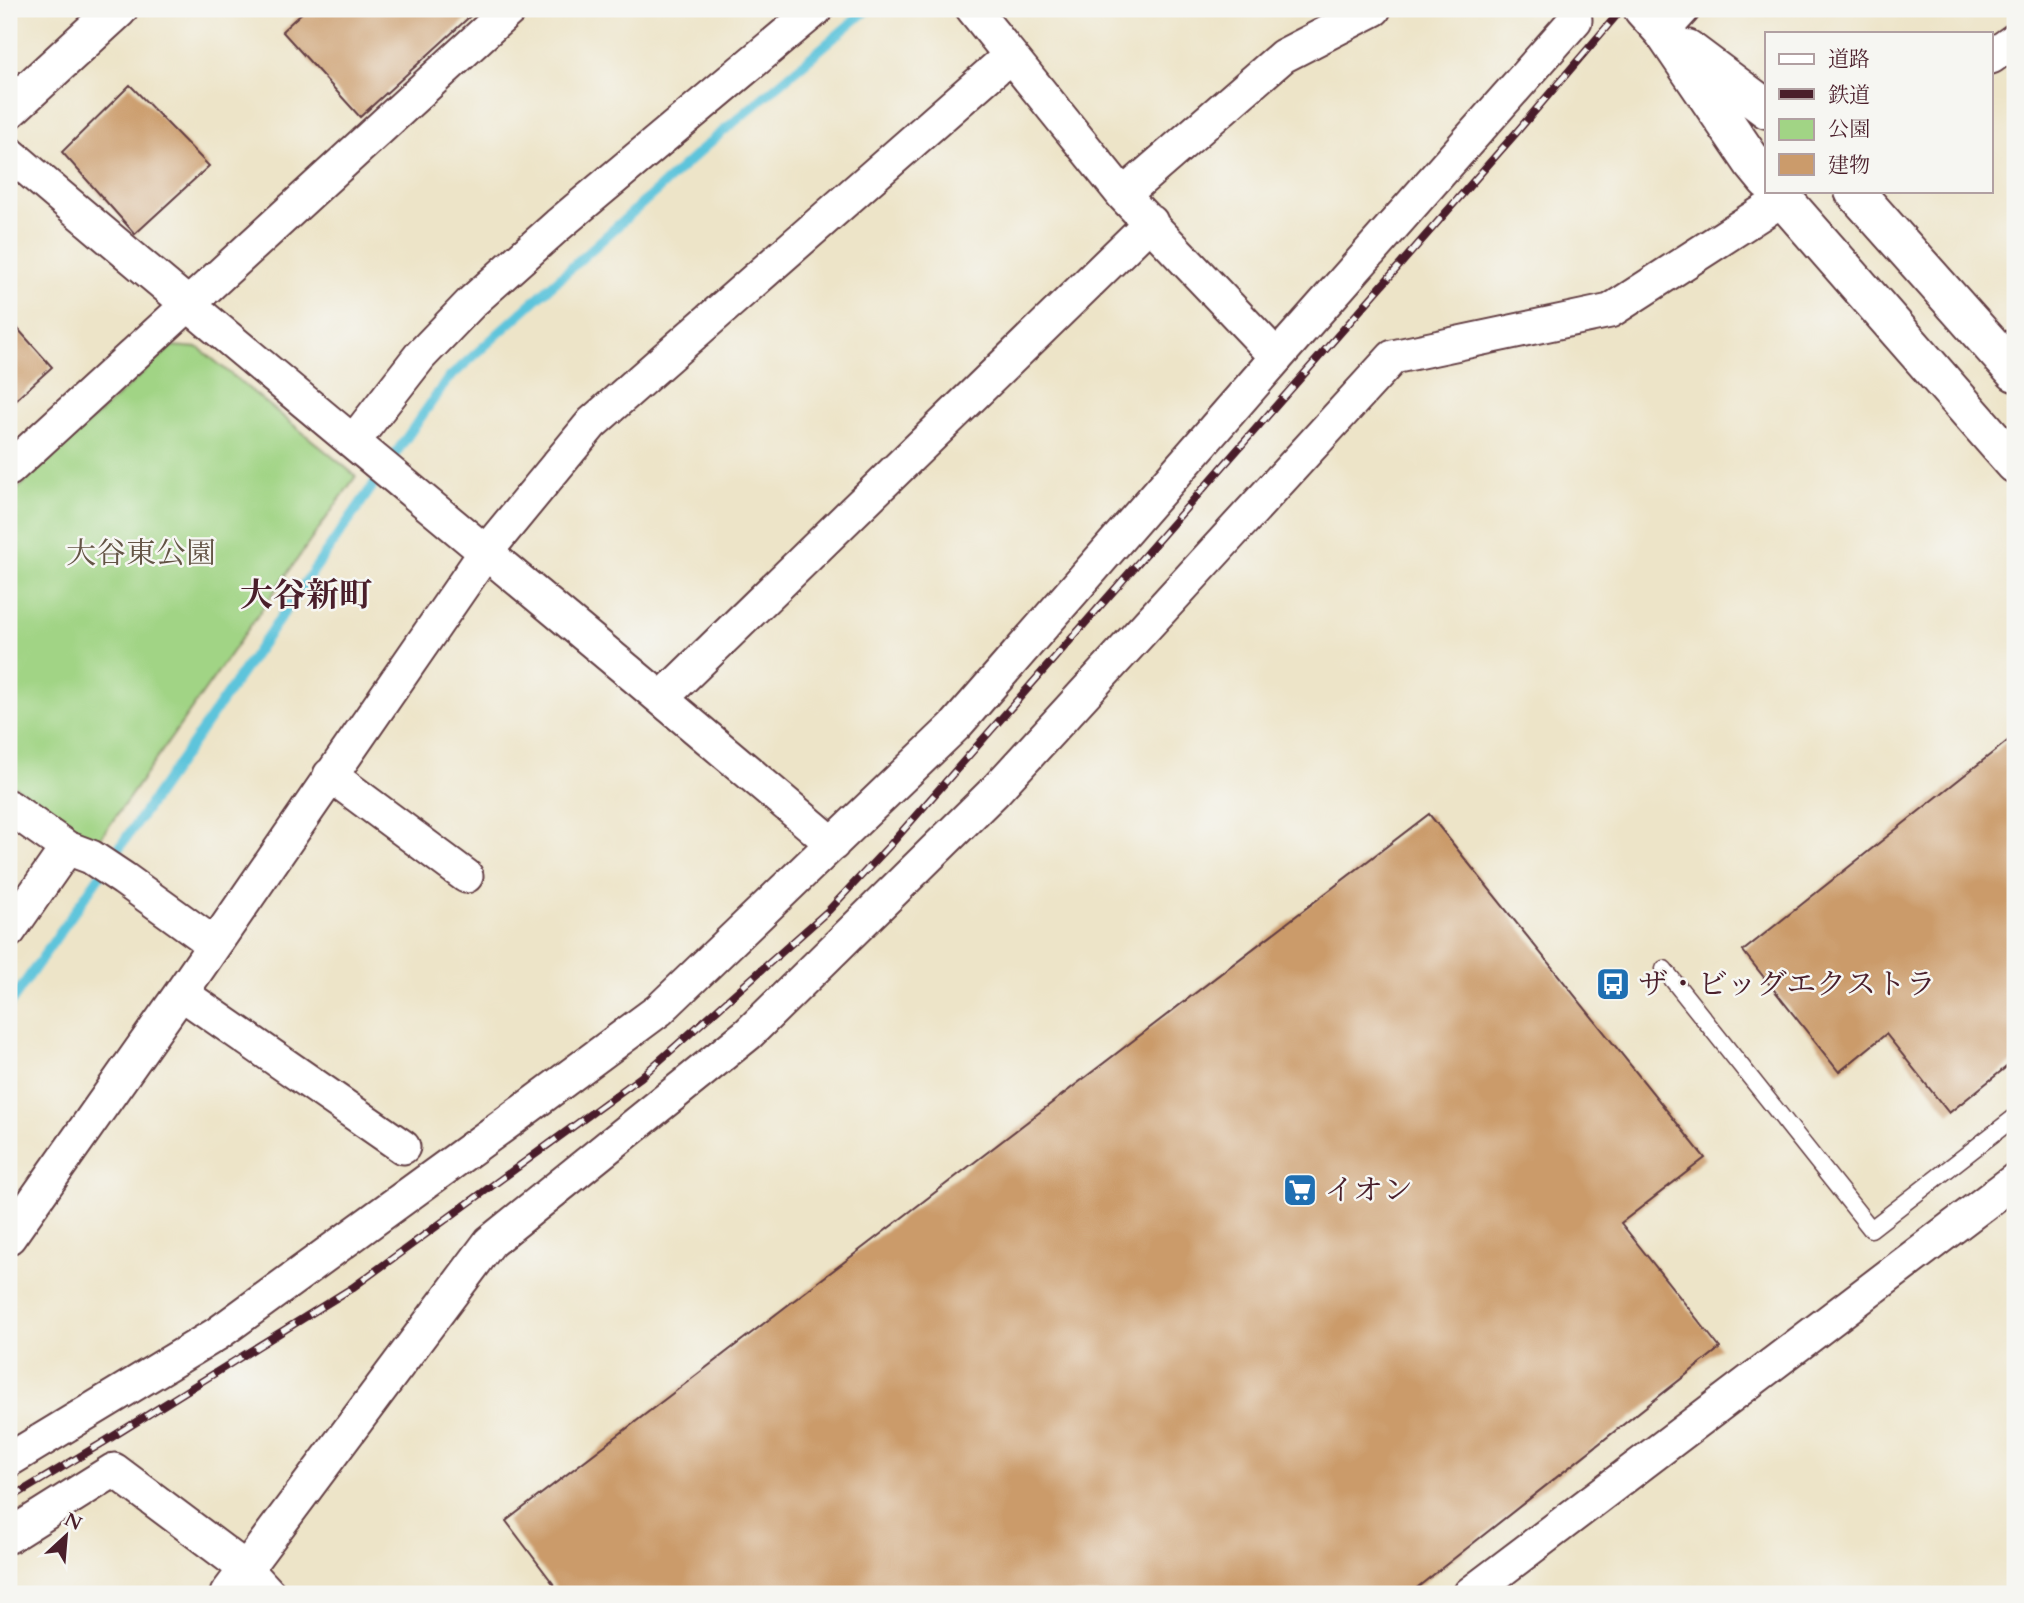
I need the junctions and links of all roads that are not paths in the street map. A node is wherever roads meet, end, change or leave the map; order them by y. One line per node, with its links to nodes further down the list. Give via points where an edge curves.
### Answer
1 (118, 9): 12 (street)
2 (510, 9): 20 (street)
3 (816, 9): 23 (street, via 473,300 421,356)
4 (973, 9): 9 (street)
5 (1374, 9): 18 (street, via 1283,56)
6 (1574, 9): 21 (street, via 1575,20)
7 (1663, 16): 11 (street); 14 (street)
8 (2015, 40): 10 (street)
9 (1010, 56): 18 (street); 26 (street, via 592,423)
10 (1993, 56)
11 (1765, 107)
12 (9, 109)
13 (9, 153): 20 (street)
14 (1765, 178)
15 (1772, 192): 43 (street, via 1610,311 1393,357 995,790 748,1034 490,1242)
16 (1777, 192): 24 (street)
17 (1855, 192): 22 (street)
18 (1123, 194): 19 (street)
19 (1151, 222): 21 (street); 27 (street)
20 (186, 305): 23 (street); 25 (street)
21 (1277, 357): 30 (street, via 956,725)
22 (2015, 372)
23 (364, 452): 26 (street)
24 (2015, 464)
25 (9, 469)
26 (485, 552): 27 (street); 28 (street)
27 (662, 698): 30 (street)
28 (330, 775): 32 (street); 34 (street)
29 (9, 807): 31 (street)
30 (833, 844): 41 (street, via 659,1010 217,1334)
31 (79, 853): 33 (street); 34 (street, via 124,879)
32 (466, 876)
33 (9, 932)
34 (214, 944): 36 (street)
35 (1664, 970): 37 (lane, via 1871,1228)
36 (181, 993): 38 (street); 40 (street)
37 (2015, 1117)
38 (403, 1147)
39 (2015, 1180): 45 (street)
40 (9, 1237)
41 (10, 1458)
42 (9, 1536): 43 (street, via 114,1470)
43 (236, 1581): 44 (street)
44 (269, 1594)
45 (1469, 1594)

